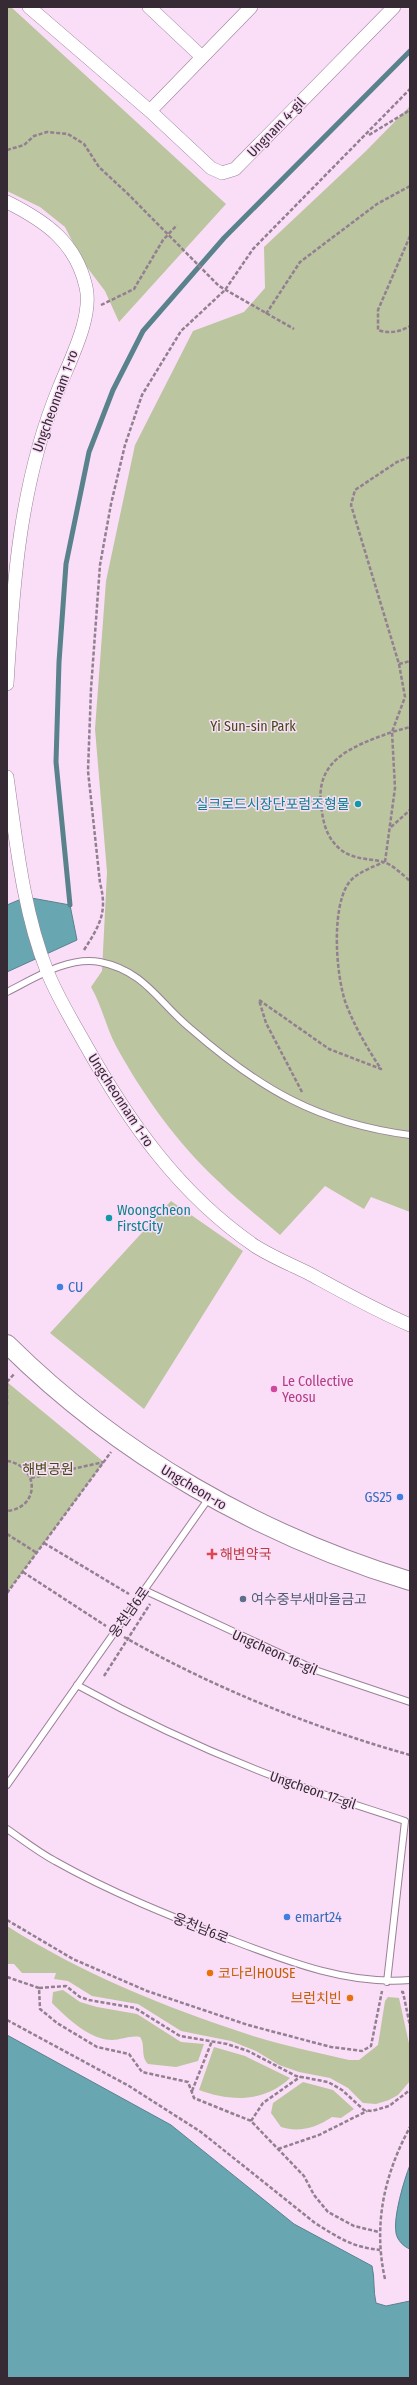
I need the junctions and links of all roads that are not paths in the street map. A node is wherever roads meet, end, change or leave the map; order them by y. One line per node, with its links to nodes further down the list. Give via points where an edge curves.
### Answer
1 (29, 7): 6 (street, Ungnam 4-gil)
2 (149, 7): 5 (street)
3 (251, 7): 5 (street)
4 (394, 7): 6 (street, Ungnam 4-gil, via 229,172 219,172 210,168)
5 (202, 57): 6 (street)
6 (150, 111)
7 (7, 202): 8 (street, Ungcheonnam 1-ro, via 35,216 69,246 86,287 86,312 74,351 41,434 28,485)
8 (10, 591): 9 (street, Ungcheonnam 1-ro)
9 (7, 684)
10 (7, 776): 11 (street, Ungcheonnam 1-ro, via 17,853 26,897)
11 (46, 967): 12 (lane); 13 (lane, via 99,962 121,968 143,981 189,1028 238,1068 278,1094 349,1124); 14 (street, Ungcheonnam 1-ro, via 105,1080 139,1133 175,1176 212,1211 256,1246)
12 (7, 992)
13 (410, 1135)
14 (410, 1325)
15 (7, 1344): 16 (street, Ungcheon-ro, via 63,1396 119,1440)
16 (209, 1498): 17 (street, Ungcheon-ro, via 304,1544 356,1565); 18 (lane, 웅천남6로)
17 (410, 1581)
18 (144, 1590): 19 (lane, 웅천남6로); 20 (lane, Ungcheon 16-gil, via 318,1671)
19 (77, 1685): 21 (lane, 웅천남6로); 24 (lane, Ungcheon 17-gil, via 157,1726 240,1764 405,1821)
20 (410, 1702)
21 (7, 1785)
22 (7, 1829): 24 (lane, 웅천남6로, via 60,1864 127,1898 188,1923 291,1963 358,1979)
23 (410, 1980): 24 (lane, 웅천남6로)
24 (387, 1982)

